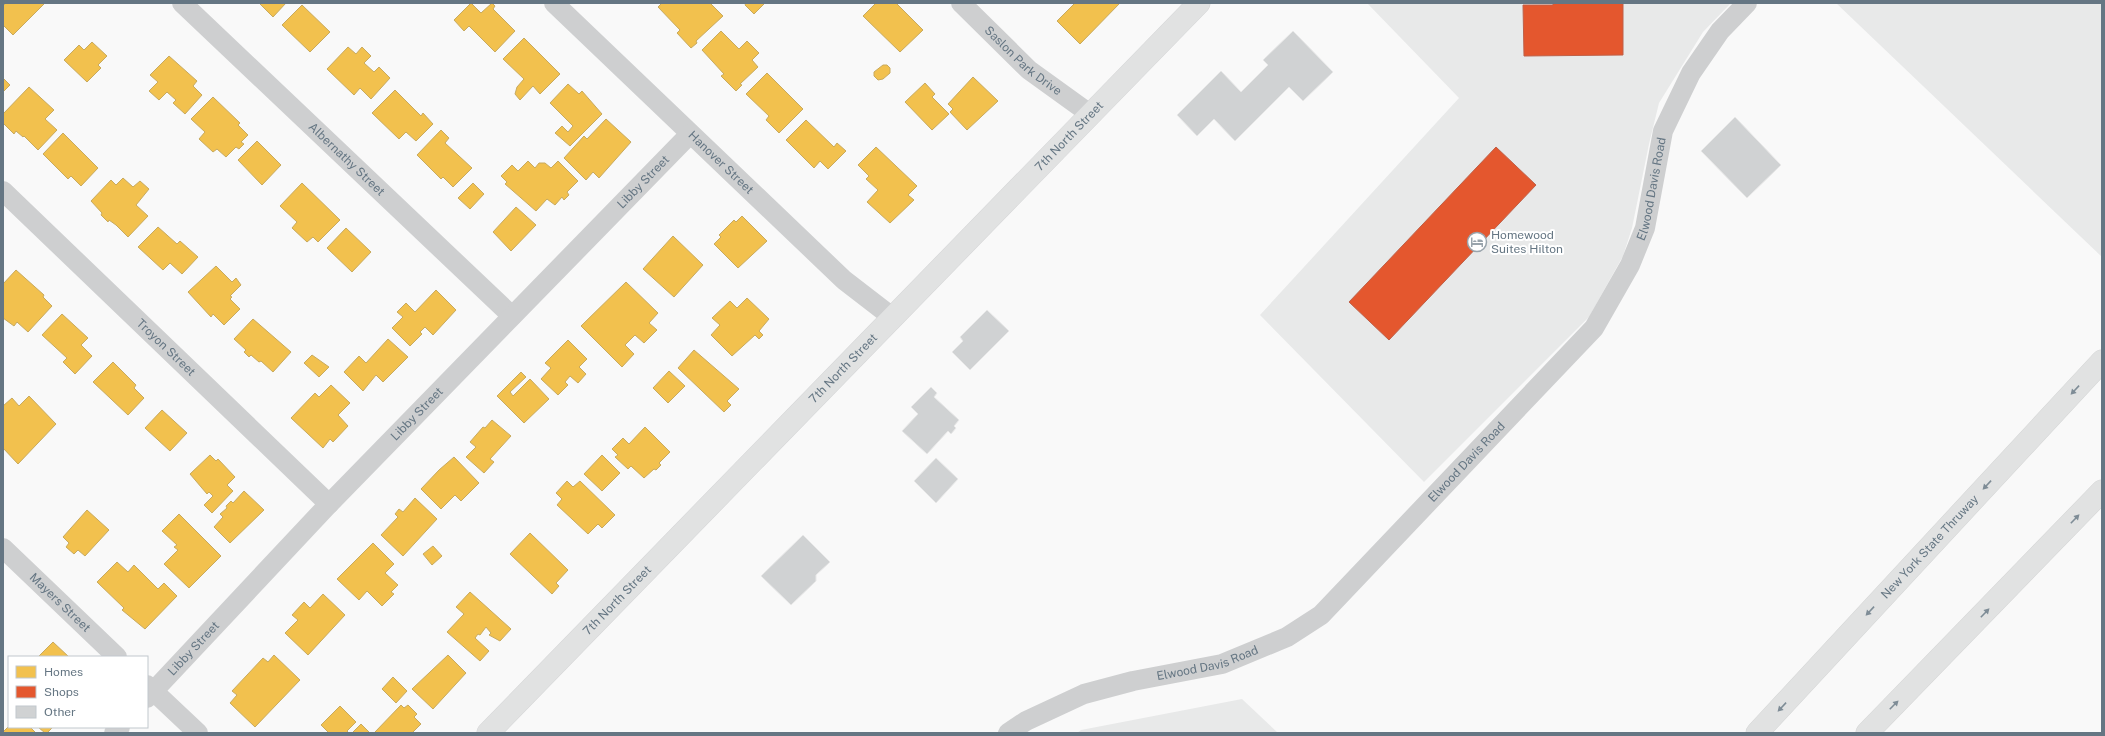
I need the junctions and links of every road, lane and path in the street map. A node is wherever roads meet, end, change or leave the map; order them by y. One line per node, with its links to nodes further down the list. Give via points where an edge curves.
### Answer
1 (182, 3): 9 (street, Albernathy Street)
2 (554, 3): 7 (street, Hanover Street)
3 (961, 3): 6 (street, Saslon Park Drive, via 1029,70)
4 (1199, 3): 6 (main road, 7th North Street)
5 (1747, 3): 19 (street, Elwood Davis Road, via 1720,31 1690,73 1663,131 1645,228 1630,265 1594,328 1321,615 1287,636 1222,664 1084,694 1026,720)
6 (1090, 114): 10 (main road, 7th North Street)
7 (690, 134): 9 (street, Libby Street); 10 (street, Hanover Street, via 844,280)
8 (3, 191): 13 (street, Troyon Street)
9 (512, 316): 13 (street, Libby Street)
10 (892, 318): 18 (main road, 7th North Street)
11 (2102, 361): 20 (main road, New York State Thruway, one-way to 20)
12 (2102, 491): 21 (main road, one-way to 12)
13 (329, 504): 16 (street, Libby Street)
14 (3, 548): 15 (street, Mayers Street)
15 (116, 656)
16 (149, 691): 17 (street)
17 (198, 733)
18 (488, 733)
19 (1008, 733)
20 (1757, 733)
21 (1867, 733)

